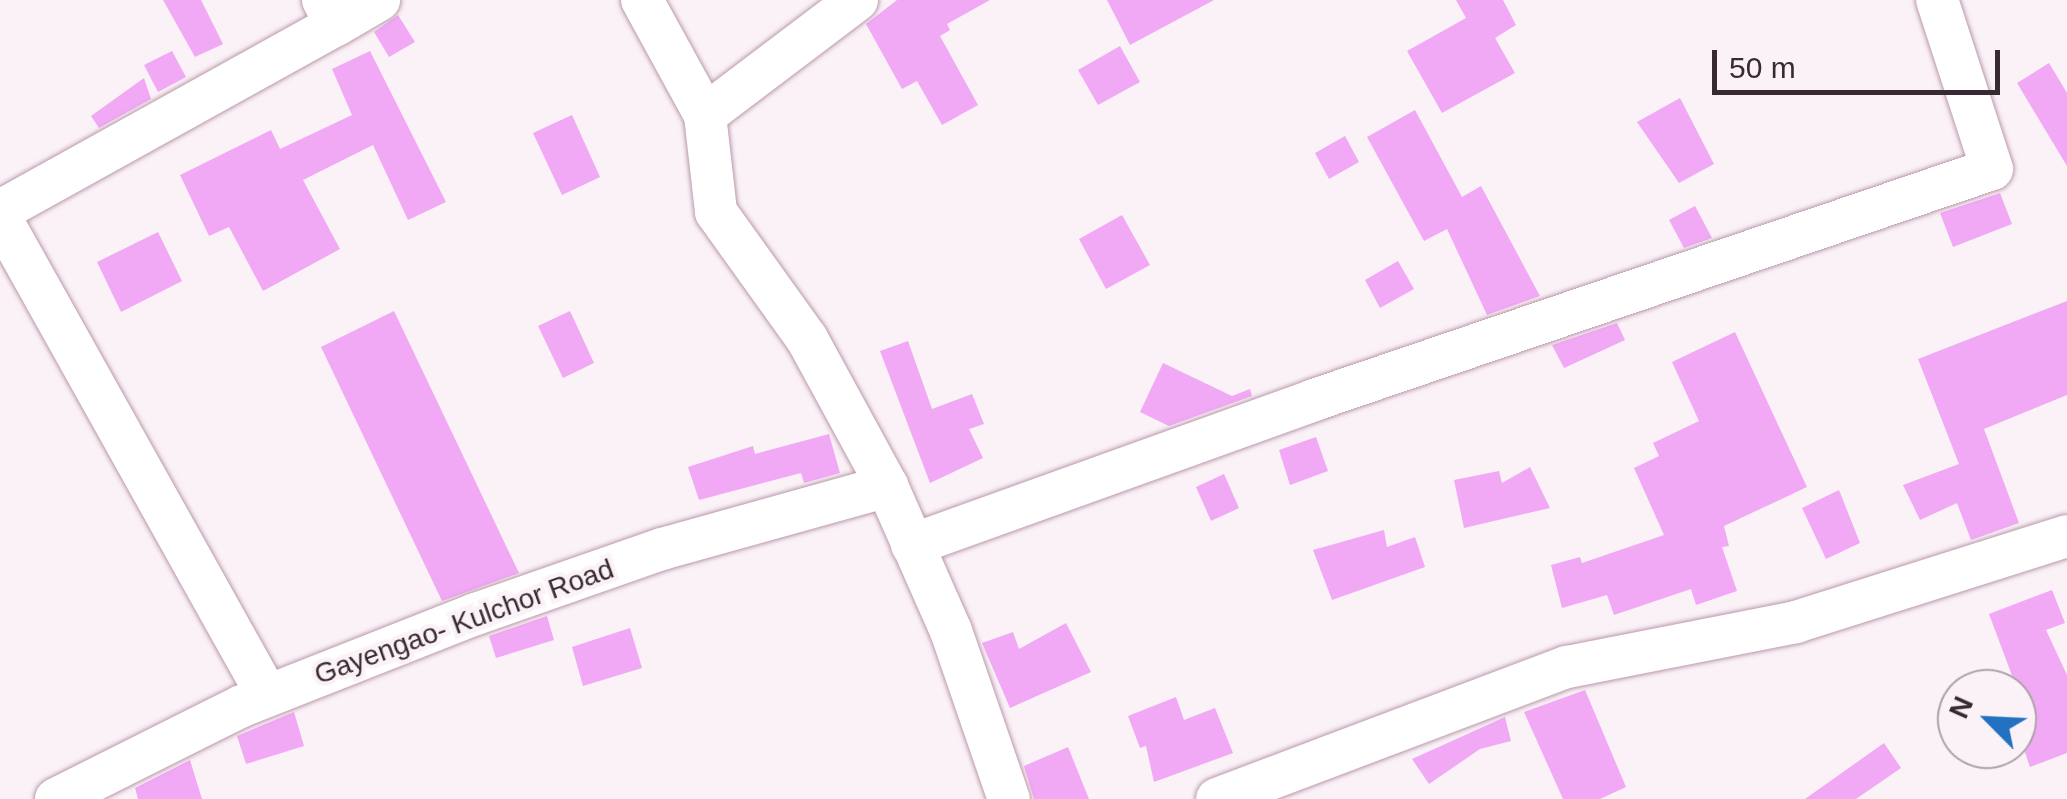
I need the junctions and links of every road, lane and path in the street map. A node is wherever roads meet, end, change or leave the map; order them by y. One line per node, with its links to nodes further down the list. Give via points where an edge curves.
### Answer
1 (380, 0): 5 (street)
2 (642, 0): 6 (street)
3 (857, 0): 6 (street)
4 (1937, 0): 10 (street, via 1992,168)
5 (330, 13): 7 (street)
6 (705, 115): 8 (street, via 716,212 808,339)
7 (0, 214): 11 (street)
8 (886, 486): 10 (street); 11 (street, Gayengao- Kulchor Road, via 662,548)
9 (2067, 536): 14 (street, via 1796,622 1567,666)
10 (912, 545): 13 (street)
11 (267, 695): 12 (street, Gayengao- Kulchor Road)
12 (56, 799)
13 (1009, 799)
14 (1216, 799)

